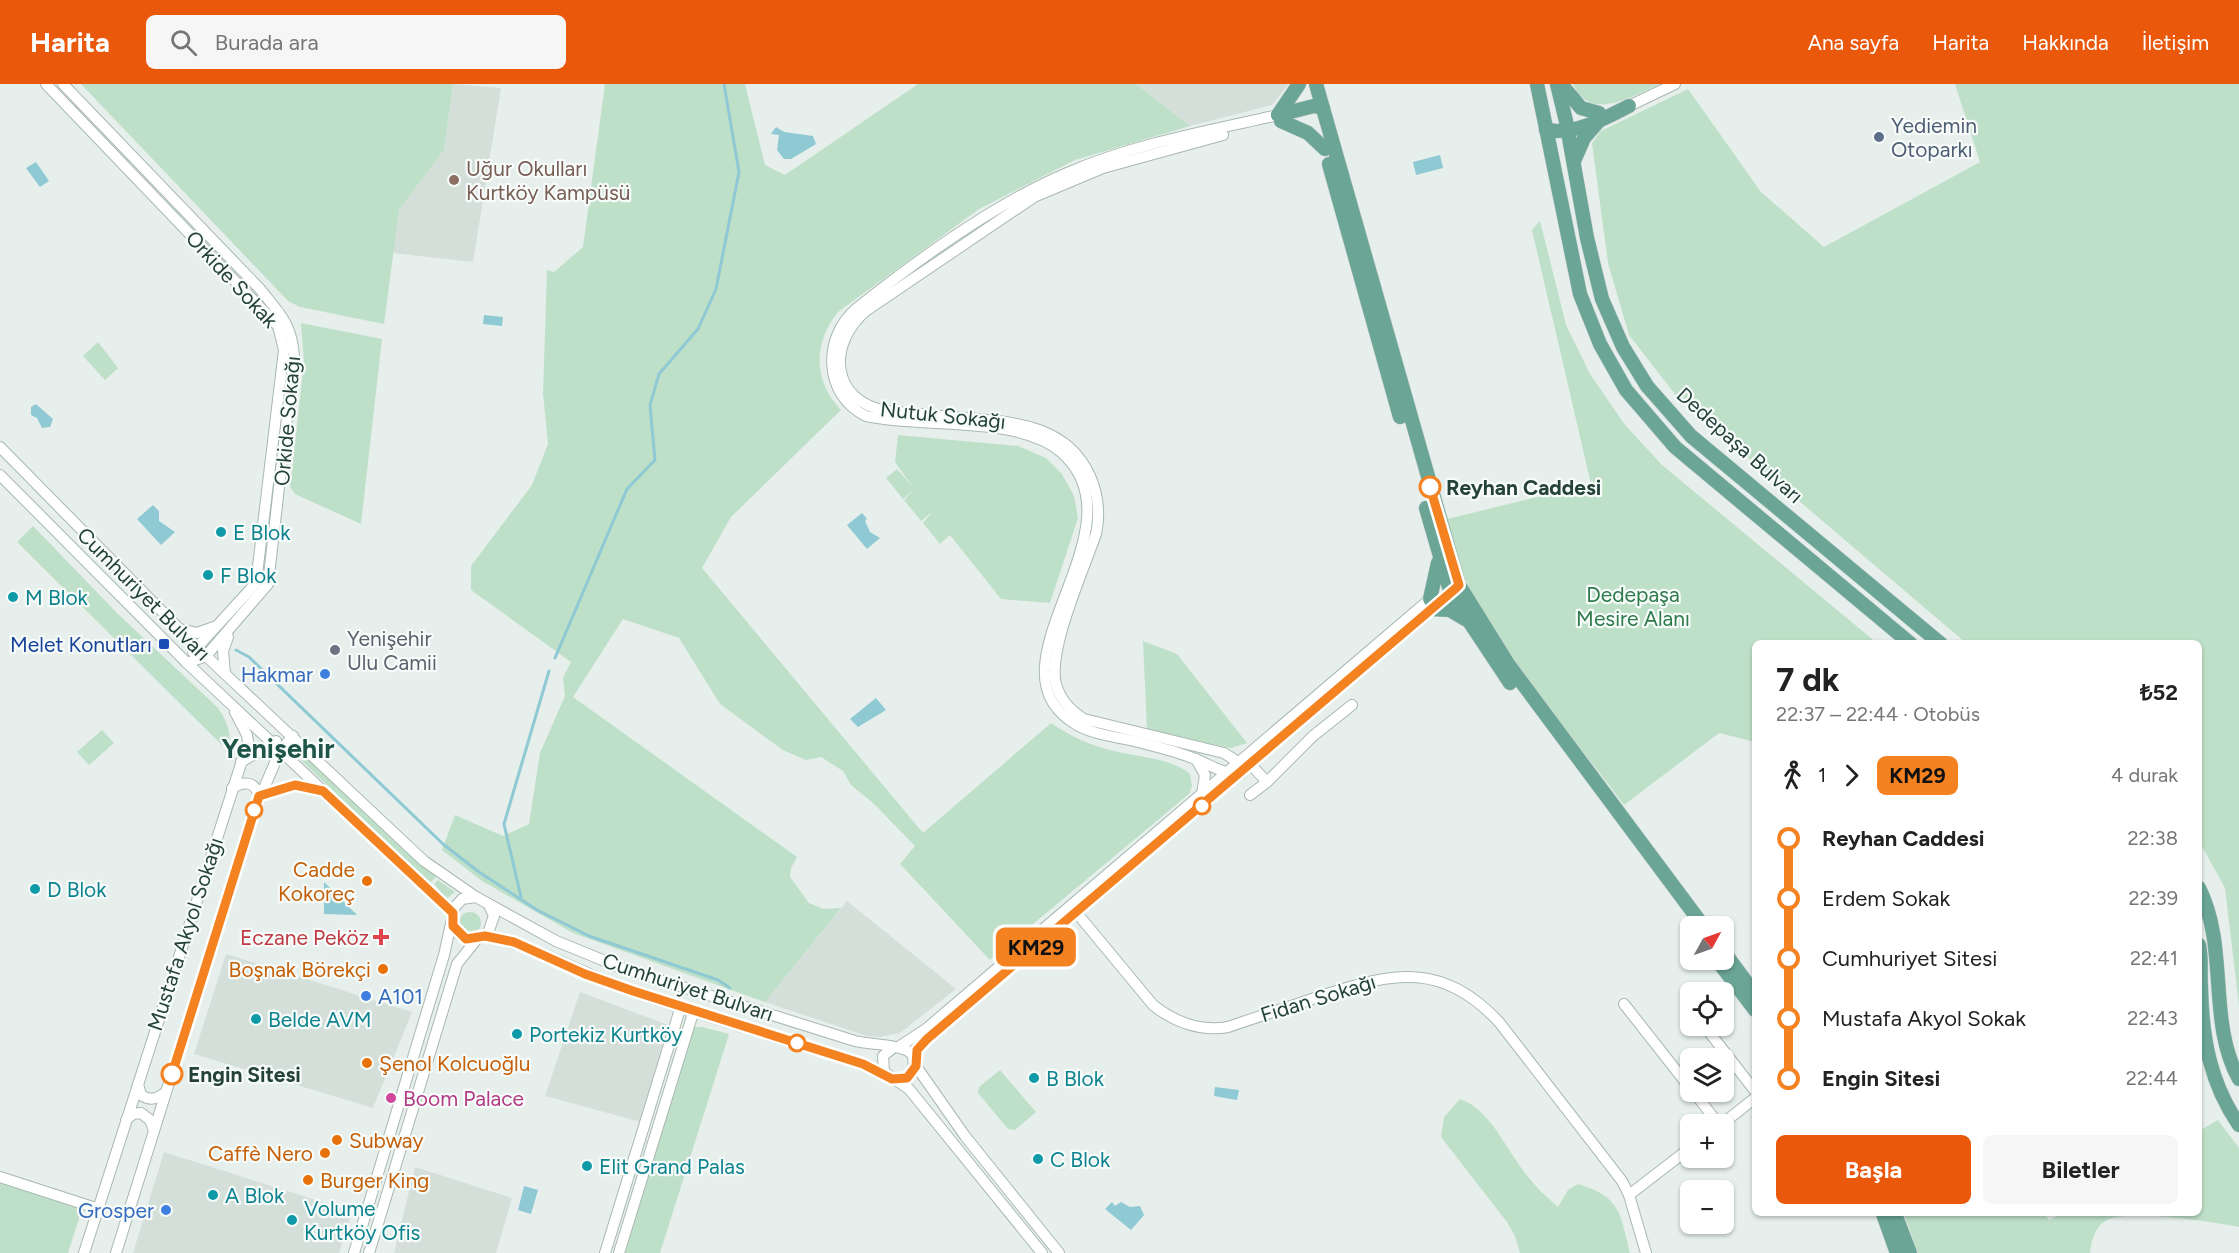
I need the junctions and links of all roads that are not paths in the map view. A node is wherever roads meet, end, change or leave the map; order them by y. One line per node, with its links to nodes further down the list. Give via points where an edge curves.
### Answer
1 (46, 84): 18 (street, Orkide Sokak)
2 (63, 84): 16 (street, Orkide Sokağı)
3 (1299, 84): 12 (main road)
4 (1308, 84): 10 (main road)
5 (1316, 84): 10 (main road)
6 (1537, 84): 14 (main road, Dedepaşa Bulvarı)
7 (1559, 84): 11 (main road, via 1581,108); 13 (main road, Dedepaşa Bulvarı)
8 (1675, 84): 9 (street)
9 (1629, 106): 11 (main road)
10 (1318, 109): 12 (main road); 15 (main road); 22 (main road)
11 (1600, 117): 13 (main road); 17 (main road, via 1584,138)
12 (1280, 118): 15 (main road, via 1308,133); 39 (street, Nutuk Sokağı, via 1146,146 1036,187 975,224 849,314 837,332 832,355 839,389 851,406 866,416 1015,431 1041,439 1065,455 1083,485 1088,524 1047,650 1047,690 1062,714 1078,726); 42 (street, Nutuk Sokağı, via 1102,168 1034,197 867,310 847,331 839,356 846,384 870,407 1014,422 1051,434 1071,448 1092,479 1098,517 1096,534 1055,657 1055,682 1060,695 1076,714 1094,723 1224,753)
13 (1567, 126): 14 (main road); 17 (main road, Dedepaşa Bulvarı)
14 (1546, 130): 28 (main road, Dedepaşa Bulvarı, via 1580,294 1600,344 1626,390 1675,447)
15 (1325, 149): 21 (main road)
16 (134, 158): 18 (street); 26 (street, Orkide Sokağı, via 260,289 286,321 293,340 271,575)
17 (1574, 162): 29 (main road, Dedepaşa Bulvarı, via 1602,299 1623,346 1660,403 1691,436)
18 (125, 167): 25 (street, Orkide Sokak, via 278,326 283,338 257,578 253,589)
19 (0, 447): 27 (street, Cumhuriyet Bulvarı)
20 (0, 475): 32 (street, Cumhuriyet Bulvarı)
21 (1437, 551): 22 (main road); 23 (main road, via 1437,574)
22 (1452, 588): 23 (main road); 24 (main road); 56 (main road)
23 (1430, 604): 24 (main road); 41 (street); 42 (street)
24 (1468, 621): 55 (main road)
25 (222, 622): 27 (street, via 197,633); 30 (street, Orkide Sokak)
26 (234, 625): 31 (street, Orkide Sokağı); 33 (street, via 223,651)
27 (178, 628): 30 (street, Cumhuriyet Bulvarı)
28 (1906, 640)
29 (1936, 640)
30 (197, 647): 31 (street, Cumhuriyet Bulvarı); 32 (street, Orkide Sokak)
31 (206, 656): 32 (street); 33 (street, Cumhuriyet Bulvarı)
32 (187, 663): 34 (street, Cumhuriyet Bulvarı)
33 (225, 674): 36 (street, Cumhuriyet Bulvarı)
34 (229, 701): 37 (street, Cumhuriyet Bulvarı); 40 (street, Mustafa Akyol Sokağı, via 247,735)
35 (1352, 705): 44 (street, via 1313,736)
36 (293, 736): 37 (street); 38 (street, Mustafa Akyol Sokağı); 51 (street, Cumhuriyet Bulvarı, via 424,861)
37 (271, 742): 38 (street, Cumhuriyet Bulvarı); 40 (street)
38 (280, 751): 46 (street, Cumhuriyet Bulvarı); 49 (street, Mustafa Akyol Sokağı)
39 (1196, 759): 43 (street, Nutuk Sokağı); 47 (street, via 1205,775)
40 (240, 762): 45 (street, Mustafa Akyol Sokağı)
41 (1251, 765): 42 (street); 44 (street)
42 (1240, 768): 43 (street, Nutuk Sokağı); 53 (street)
43 (1226, 773): 47 (street)
44 (1267, 782): 48 (street)
45 (232, 788): 49 (street, via 246,782 257,788); 72 (street, Mustafa Akyol Sokağı)
46 (323, 791): 49 (street, via 295,785); 54 (street, Cumhuriyet Bulvarı)
47 (1202, 794): 67 (street, via 926,1029)
48 (1250, 795)
49 (259, 796): 74 (street, Mustafa Akyol Sokağı)
50 (2202, 894): 71 (main road, via 2216,947 2226,1047)
51 (476, 897): 52 (street, Cumhuriyet Bulvarı); 54 (street, via 462,899)
52 (489, 904): 57 (street, via 494,922); 60 (street, Cumhuriyet Bulvarı, via 556,941 622,968)
53 (1076, 912): 68 (street, via 927,1039 917,1050); 86 (street, Fidan Sokağı, via 1153,1005 1166,1016 1199,1027 1228,1027 1365,981 1385,978 1423,976 1464,992 1499,1022 1604,1155)
54 (452, 916): 57 (street, Cumhuriyet Bulvarı, via 460,936); 94 (street, via 444,955)
55 (1684, 916)
56 (1696, 916)
57 (481, 938): 65 (street, Cumhuriyet Bulvarı, via 514,942 585,974); 95 (street, via 457,964)
58 (1734, 966): 61 (main road)
59 (1725, 970): 64 (main road)
60 (690, 989): 65 (street); 67 (street, Cumhuriyet Bulvarı, via 855,1041)
61 (1752, 990)
62 (2202, 1001): 80 (main road, via 2209,1060 2218,1090)
63 (1624, 1004): 69 (street)
64 (1752, 1006)
65 (687, 1008): 70 (street, Cumhuriyet Bulvarı, via 863,1064); 96 (street); 97 (street)
66 (1712, 1036): 73 (street)
67 (898, 1046): 68 (street, via 910,1050); 70 (street, via 883,1056 882,1067)
68 (916, 1063): 70 (street, via 907,1078); 82 (street)
69 (1680, 1075)
70 (889, 1077): 83 (street, Cumhuriyet Bulvarı, via 909,1089)
71 (2239, 1078)
72 (138, 1081): 74 (street, via 139,1092 145,1098 156,1098); 79 (street, Mustafa Akyol Sokağı)
73 (1752, 1087)
74 (166, 1092): 81 (street, Mustafa Akyol Sokağı)
75 (1752, 1100): 78 (street)
76 (1702, 1102): 77 (street)
77 (1711, 1114)
78 (1734, 1114)
79 (125, 1121): 81 (street, via 141,1113 150,1120); 87 (street, Mustafa Akyol Sokağı)
80 (2239, 1125)
81 (154, 1131): 93 (street, Mustafa Akyol Sokağı)
82 (965, 1136): 83 (street); 90 (street)
83 (955, 1144): 91 (street, Cumhuriyet Bulvarı)
84 (1680, 1157): 86 (street)
85 (0, 1177): 87 (street)
86 (1629, 1196): 99 (street, Fidan Sokağı)
87 (99, 1209): 92 (street, Mustafa Akyol Sokağı)
88 (1884, 1216): 100 (main road)
89 (1896, 1216): 101 (main road)
90 (1048, 1240): 91 (street); 98 (street)
91 (1041, 1252)
92 (84, 1253)
93 (116, 1253)
94 (354, 1253)
95 (369, 1253)
96 (605, 1253)
97 (619, 1253)
98 (1059, 1253)
99 (1646, 1253)
100 (1897, 1253)
101 (1910, 1253)

